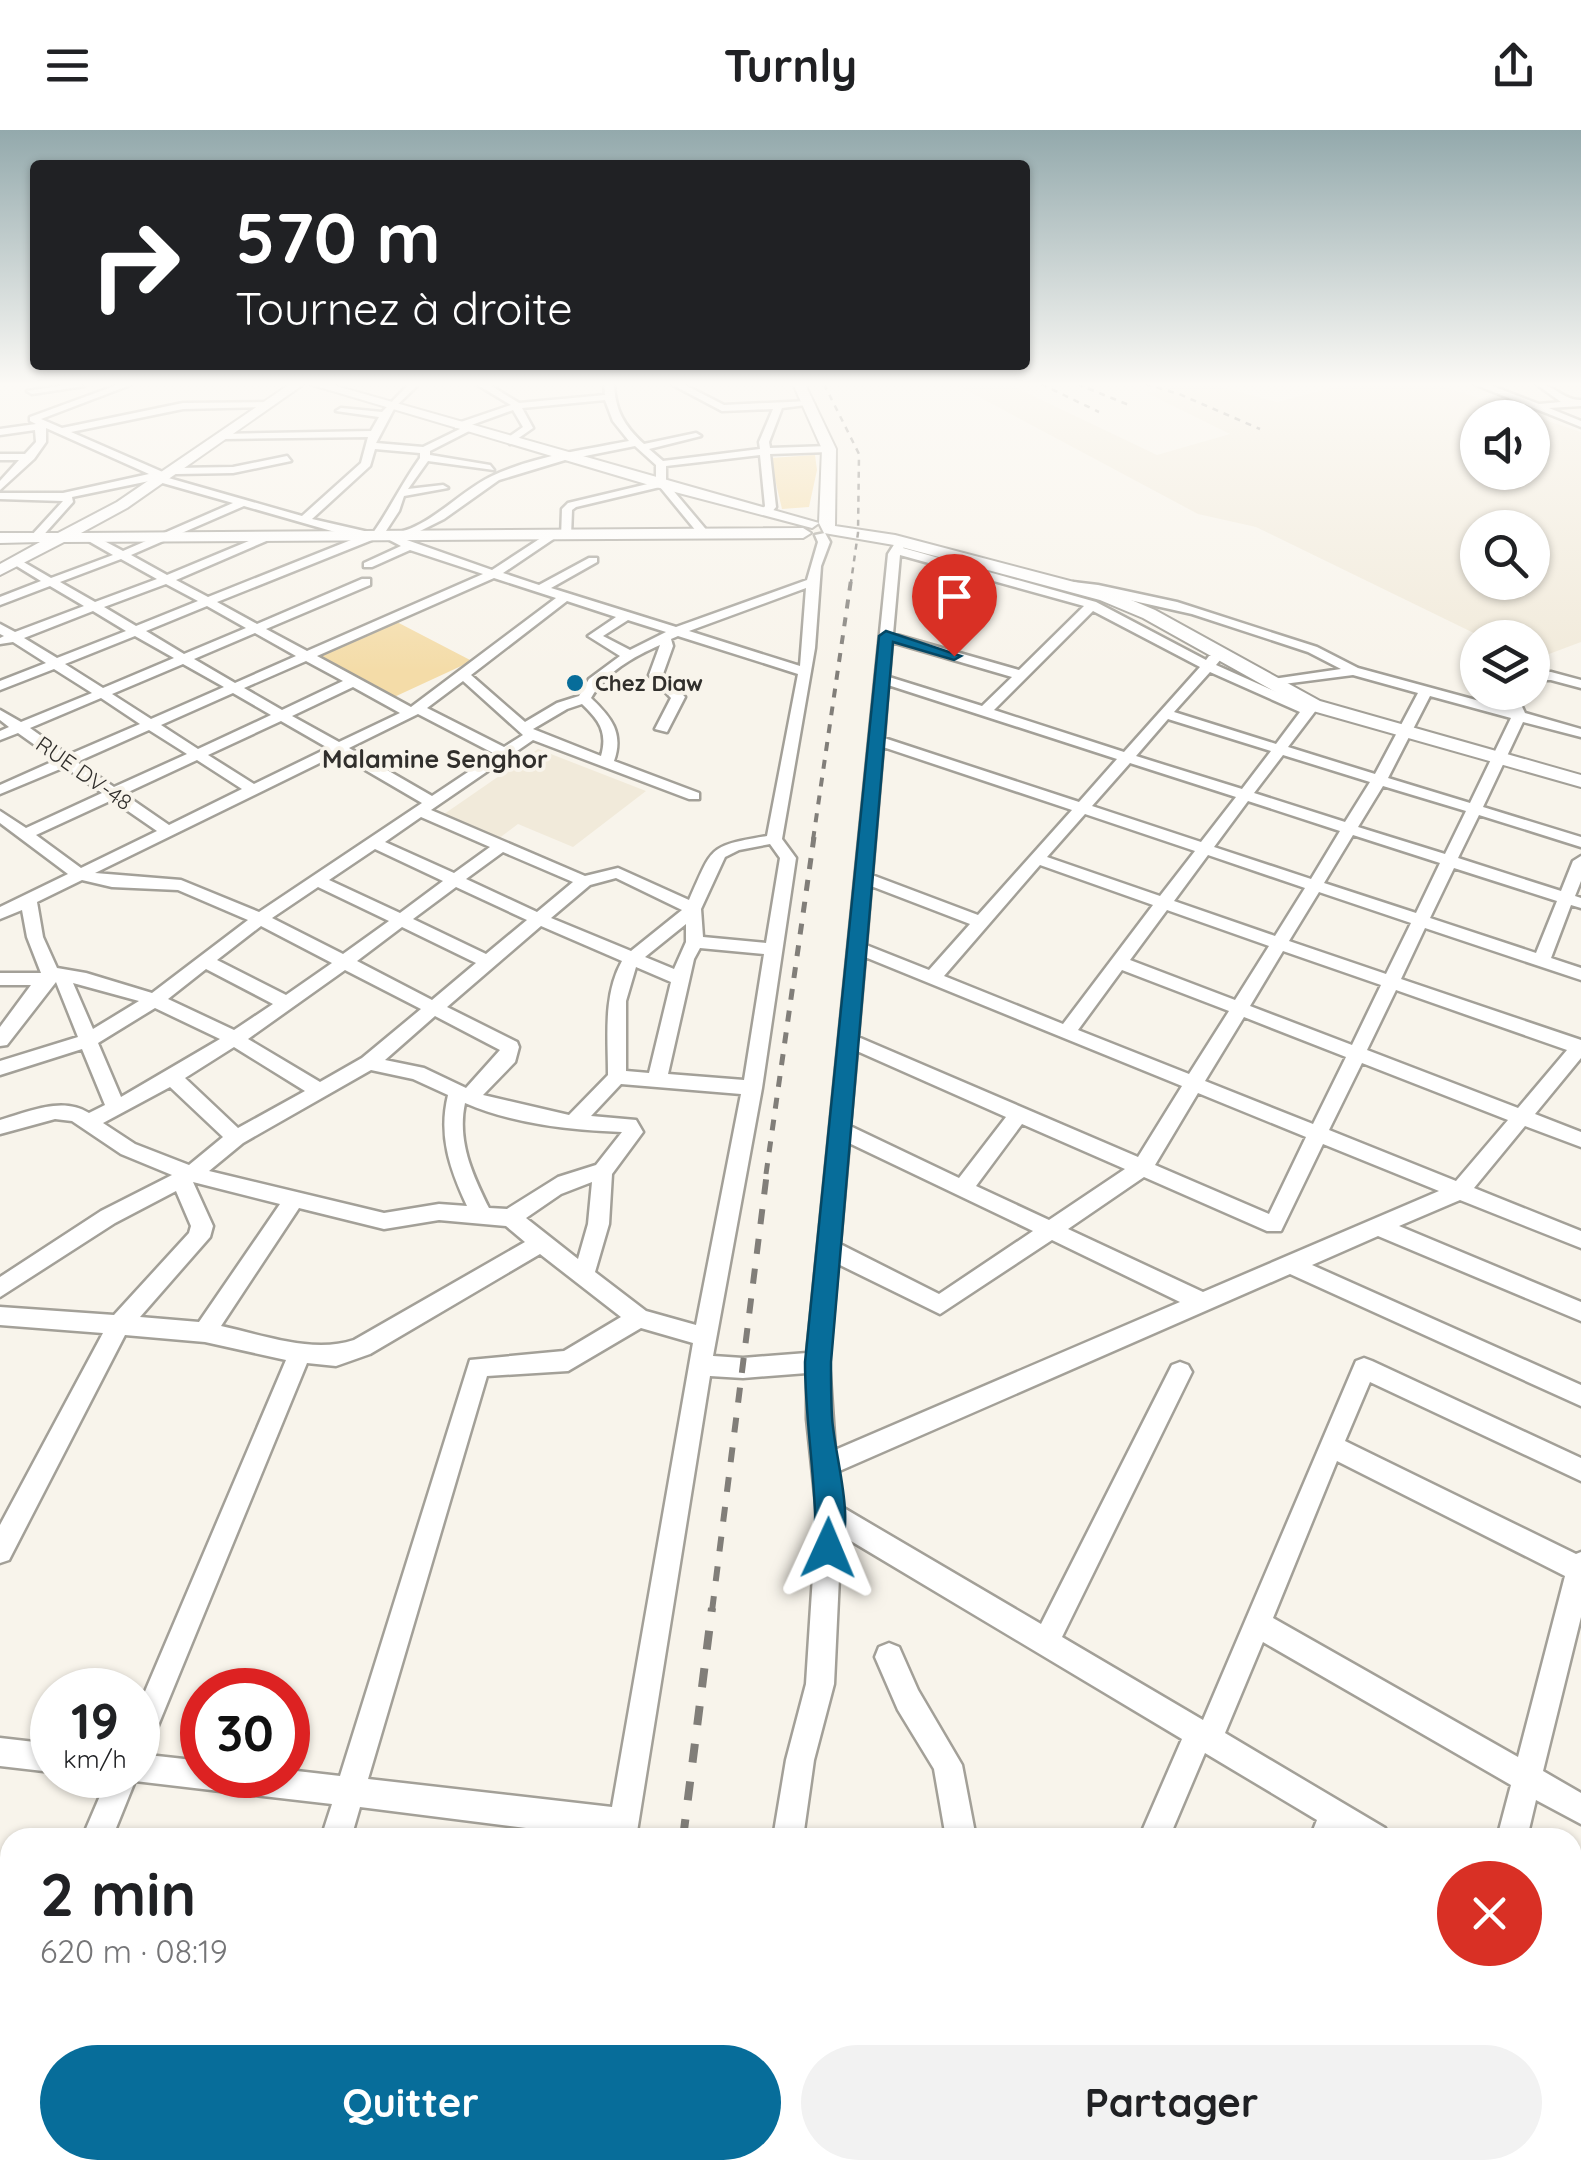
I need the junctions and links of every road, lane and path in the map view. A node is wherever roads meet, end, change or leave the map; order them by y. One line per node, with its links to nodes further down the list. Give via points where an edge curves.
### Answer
1 (148, 480): 15 (street)
2 (160, 480): 27 (street)
3 (176, 480): 16 (street)
4 (349, 480): 18 (street)
5 (409, 480): 13 (street)
6 (494, 480): 20 (street, via 440,517)
7 (646, 480): 11 (street)
8 (662, 480): 11 (street)
9 (769, 480): 17 (street)
10 (824, 480): 19 (street)
11 (662, 484): 17 (street); 21 (street); 23 (street, via 572,505)
12 (443, 488): 13 (street)
13 (400, 493): 20 (street)
14 (0, 496): 15 (street)
15 (63, 496): 26 (street, via 69,500)
16 (242, 504): 18 (street); 22 (street)
17 (771, 513): 19 (street)
18 (303, 521): 20 (street)
19 (815, 529): 21 (street); 29 (street); 38 (street)
20 (388, 535): 23 (street); 24 (street); 32 (street); 34 (street); 43 (street)
21 (705, 535): 23 (street)
22 (170, 536): 24 (street); 28 (street); 30 (street)
23 (558, 536): 34 (street)
24 (267, 537): 35 (street)
25 (0, 538): 26 (street)
26 (35, 538): 27 (street)
27 (61, 538): 28 (street); 33 (street)
28 (90, 538): 30 (street)
29 (898, 546): 39 (street); 44 (street); 51 (street)
30 (122, 556): 35 (street); 36 (street)
31 (593, 560): 40 (street)
32 (368, 565)
33 (8, 566): 36 (street)
34 (494, 574): 40 (street); 53 (street)
35 (165, 581): 43 (street); 45 (street)
36 (50, 582): 42 (street); 45 (street)
37 (366, 582): 48 (street)
38 (813, 582): 50 (street); 59 (street)
39 (1073, 586): 56 (street, via 1126,604); 58 (street, via 1107,588 1226,619 1322,651)
40 (540, 589): 41 (street)
41 (566, 597): 46 (street); 61 (street)
42 (0, 601)
43 (205, 602): 48 (street); 49 (street)
44 (1092, 605): 56 (street); 60 (street)
45 (94, 606): 49 (street); 52 (street)
46 (626, 616): 50 (street); 54 (street, via 594,636)
47 (0, 628): 52 (street)
48 (256, 630): 53 (street); 55 (street)
49 (136, 631): 55 (street); 57 (street)
50 (671, 635): 54 (street); 59 (street); 82 (street, via 656,676 678,696)
51 (886, 636): 60 (street); 63 (street)
52 (7, 640): 57 (street)
53 (304, 656): 64 (street); 68 (street)
54 (630, 656): 71 (street, via 591,680)
55 (186, 660): 68 (street); 70 (street)
56 (1213, 660): 65 (street); 72 (street); 77 (street)
57 (55, 664): 67 (street); 70 (street)
58 (1353, 671): 65 (street); 69 (street)
59 (804, 672): 110 (street)
60 (1020, 675): 75 (street)
61 (465, 676): 74 (street); 84 (street)
62 (1550, 676): 66 (street)
63 (882, 679): 75 (street); 87 (street)
64 (353, 682): 74 (street); 78 (street)
65 (1273, 683): 72 (street)
66 (1581, 684)
67 (0, 686)
68 (233, 687): 78 (street); 80 (street)
69 (1426, 691): 79 (street); 83 (street)
70 (104, 694): 80 (street); 81 (street)
71 (584, 699): 84 (street, via 562,706); 95 (street, via 612,728)
72 (1311, 708): 83 (street); 89 (street)
73 (1516, 710): 79 (street)
74 (415, 711): 88 (street); 90 (street)
75 (984, 712): 92 (street)
76 (0, 714): 81 (street, RUE DV-48)
77 (1165, 714): 89 (street); 92 (street)
78 (282, 715): 88 (street); 91 (street)
79 (1519, 716): 85 (street); 93 (street)
80 (150, 724): 91 (street); 94 (street)
81 (19, 728): 86 (street); 94 (street, RUE DV-48)
82 (662, 730)
83 (1404, 730): 93 (street); 96 (street)
84 (529, 732): 90 (street); 95 (street)
85 (1581, 733)
86 (0, 736)
87 (877, 740): 104 (street); 119 (street)
88 (339, 748): 99 (street); 103 (street)
89 (1280, 749): 96 (street); 102 (street)
90 (505, 753): 103 (street)
91 (198, 754): 99 (street); 100 (street)
92 (1126, 758): 102 (street); 104 (street)
93 (1499, 758): 97 (street); 105 (street)
94 (67, 761): 98 (street); 100 (street, RUE DV-48)
95 (606, 763): 101 (street)
96 (1379, 780): 105 (street); 107 (street)
97 (1581, 781)
98 (0, 790)
99 (254, 790): 108 (street)
100 (114, 793): 108 (street, RUE DV-48); 109 (street)
101 (694, 796)
102 (1244, 796): 107 (street); 114 (street)
103 (426, 806): 111 (street); 113 (street)
104 (1082, 808): 114 (street); 115 (street)
105 (1474, 810): 112 (street); 116 (street)
106 (0, 816): 109 (street)
107 (1349, 829): 116 (street); 123 (street)
108 (168, 832): 118 (street)
109 (26, 834): 118 (street)
110 (774, 839): 127 (street, via 718,854); 136 (street, via 788,858)
111 (374, 842): 120 (street); 121 (street)
112 (1581, 842)
113 (501, 846): 121 (street); 122 (street)
114 (1204, 849): 123 (street); 125 (street)
115 (1037, 859): 125 (street); 132 (street)
116 (1450, 861): 124 (street); 131 (street)
117 (1581, 861): 124 (street)
118 (80, 875): 126 (street); 128 (street, via 181,884)
119 (865, 878): 132 (street); 135 (street)
120 (317, 880): 128 (street); 130 (street)
121 (454, 880): 129 (street); 130 (street)
122 (584, 881): 127 (street, via 618,873); 129 (street)
123 (1314, 886): 131 (street); 134 (street)
124 (1573, 901): 140 (street)
125 (1164, 903): 134 (street); 142 (street)
126 (10, 906): 144 (street, via 36,936)
127 (693, 909): 133 (street); 139 (street)
128 (260, 919): 137 (street); 138 (street)
129 (539, 919): 139 (street); 141 (street)
130 (399, 920): 138 (street); 141 (street)
131 (1421, 921): 140 (street); 148 (street)
132 (982, 922): 145 (street)
133 (695, 942): 136 (street); 147 (street)
134 (1279, 943): 148 (street); 152 (street)
135 (858, 948): 145 (street); 157 (street)
136 (772, 949): 166 (street)
137 (203, 960): 149 (street); 150 (street)
138 (343, 960): 150 (street); 151 (street)
139 (632, 960): 147 (street); 162 (street, via 617,1001)
140 (1541, 961): 143 (street)
141 (488, 962): 151 (street)
142 (1119, 962): 152 (street); 153 (street)
143 (1581, 974)
144 (53, 975): 146 (street); 149 (street, via 106,983); 155 (street); 156 (street)
145 (932, 978): 153 (street)
146 (0, 979)
147 (681, 979): 164 (street)
148 (1391, 982): 158 (street); 159 (street)
149 (153, 1001): 154 (street); 156 (street)
150 (284, 1002): 154 (street)
151 (436, 1006): 160 (street); 168 (street, via 510,1047 508,1057)
152 (1240, 1008): 159 (street); 165 (street)
153 (1066, 1032): 165 (street)
154 (236, 1036): 163 (street); 167 (street)
155 (0, 1040)
156 (88, 1040): 161 (street); 169 (street)
157 (848, 1040): 170 (street); 175 (street)
158 (1581, 1047): 171 (street)
159 (1357, 1053): 171 (street); 176 (street)
160 (369, 1063): 167 (street); 168 (street, via 417,1072)
161 (0, 1068)
162 (617, 1077): 164 (street); 173 (street)
163 (173, 1078): 169 (street); 177 (street)
164 (658, 1080): 166 (street)
165 (1193, 1083): 176 (street); 179 (street)
166 (752, 1088): 201 (street)
167 (318, 1090): 177 (street)
168 (463, 1095): 173 (street); 185 (street, via 450,1118 451,1141)
169 (116, 1108): 172 (street)
170 (1019, 1114): 179 (street); 182 (street)
171 (1522, 1117): 178 (street); 183 (street)
172 (88, 1122): 174 (street, via 55,1112); 181 (street)
173 (573, 1124): 180 (street, via 629,1125 632,1132)
174 (0, 1127)
175 (840, 1130): 182 (street); 191 (street)
176 (1318, 1134): 179 (street, via 1274,1225); 183 (street)
177 (236, 1138): 181 (street)
178 (1581, 1140)
179 (1142, 1168): 188 (street)
180 (602, 1172): 186 (street, via 556,1185); 193 (street, via 596,1246)
181 (186, 1177): 184 (street); 194 (street, via 108,1217); 199 (street, via 202,1226 199,1237)
182 (962, 1189): 188 (street)
183 (1460, 1191): 187 (street); 189 (street)
184 (294, 1200): 185 (street, via 384,1221 439,1212); 200 (street)
185 (481, 1214): 186 (street)
186 (510, 1218): 190 (street)
187 (1378, 1226): 192 (street); 196 (street)
188 (1048, 1231): 191 (street, via 940,1305); 195 (street)
189 (1581, 1240)
190 (542, 1242): 193 (street); 202 (street, via 349,1354)
191 (829, 1249): 203 (street)
192 (1289, 1264): 195 (street); 206 (street)
193 (583, 1275): 198 (street)
194 (0, 1288)
195 (1202, 1302): 208 (street)
196 (1581, 1312)
197 (0, 1316): 199 (street)
198 (639, 1318): 201 (street); 222 (street, via 568,1361 478,1367)
199 (117, 1328): 200 (street); 211 (street)
200 (205, 1332): 202 (street)
201 (706, 1337): 204 (street)
202 (300, 1353): 216 (street)
203 (818, 1362): 204 (street); 208 (street)
204 (700, 1365): 229 (street)
205 (1180, 1372): 214 (street)
206 (1581, 1396)
207 (1331, 1446): 209 (street, via 1364,1368); 212 (street); 213 (street)
208 (826, 1464): 210 (street)
209 (1581, 1470)
210 (830, 1514): 214 (street); 230 (street, via 820,1684)
211 (0, 1551)
212 (1581, 1568): 220 (street)
213 (1256, 1624): 217 (street); 220 (street)
214 (1046, 1642): 217 (street)
215 (889, 1657): 231 (street, via 948,1765)
216 (160, 1687)
217 (1204, 1736): 225 (street); 232 (street)
218 (0, 1752): 219 (street)
219 (30, 1755)
220 (1527, 1778): 224 (street); 233 (street)
221 (310, 1787): 222 (street)
222 (350, 1792): 227 (street); 228 (street)
223 (114, 1798): 226 (street)
224 (1581, 1809)
225 (1330, 1825)
226 (101, 1828)
227 (339, 1828)
228 (608, 1828)
229 (622, 1828)
230 (790, 1828)
231 (959, 1828)
232 (1159, 1828)
233 (1514, 1828)

